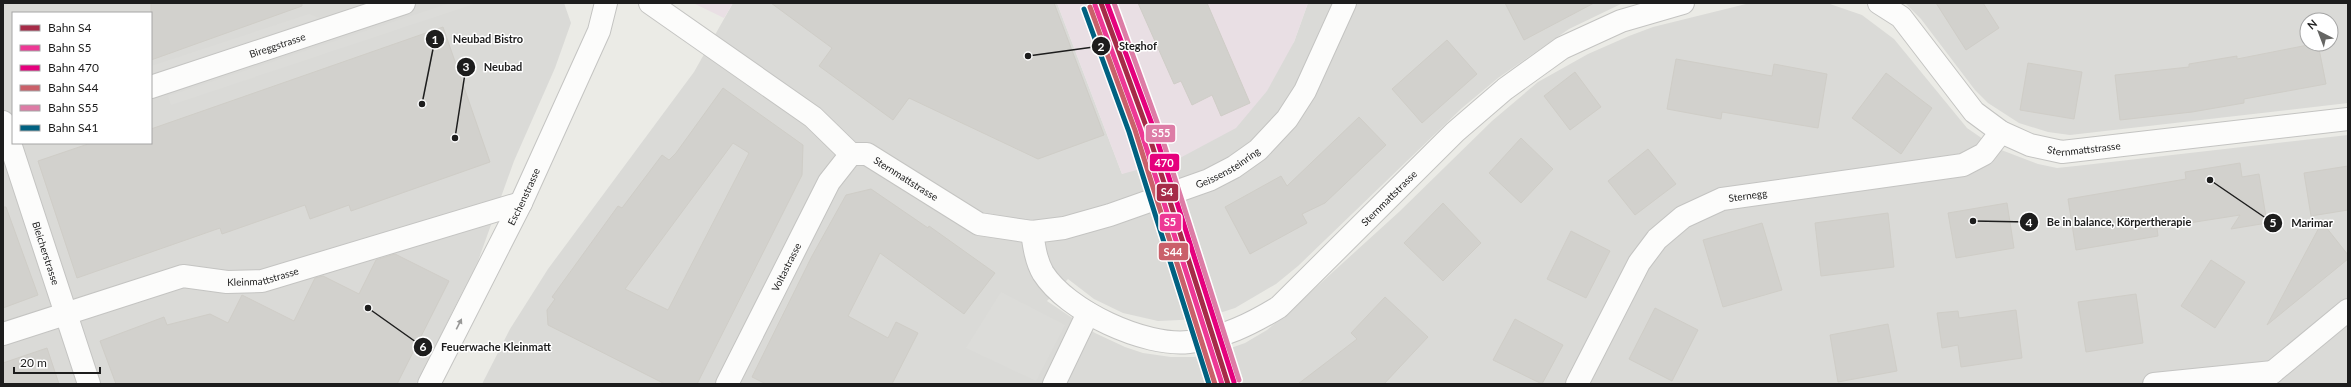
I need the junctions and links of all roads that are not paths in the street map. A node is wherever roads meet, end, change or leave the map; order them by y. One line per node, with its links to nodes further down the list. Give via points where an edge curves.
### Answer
1 (404, 3): 7 (street, Bireggstrasse)
2 (606, 3): 13 (street, Eschenstrasse, via 598,31)
3 (650, 3): 12 (street, via 813,117)
4 (1683, 3): 17 (street, Sternmattstrasse, via 1621,21 1562,48 1505,89 1455,132 1279,307 1253,323 1225,334 1189,342 1172,342 1135,334)
5 (1879, 3): 11 (street, Sternmattstrasse, via 1901,17 1974,112)
6 (1343, 4): 14 (street, Geissensteinring, via 1305,90 1287,118 1258,150 1234,167 1182,190 1064,228)
7 (376, 7): 8 (street, Bireggstrasse)
8 (152, 87)
9 (2348, 119): 11 (street, Sternmattstrasse, via 2062,152 2030,145)
10 (7, 131): 16 (street, Bleicherstrasse)
11 (2001, 132): 24 (street, Sternegg, via 1984,154 1962,165 1722,199 1683,217 1657,239 1639,263)
12 (851, 154): 14 (street, Sternmattstrasse, via 867,154 979,224); 22 (street, Voltastrasse, via 826,188)
13 (521, 203): 16 (street, Kleinmattstrasse, via 262,281 227,282 183,276); 21 (street, Eschenstrasse, one-way to 13)
14 (1032, 232): 17 (street, Sternmattstrasse, via 1038,263 1044,274 1057,290)
15 (2348, 310): 19 (street)
16 (66, 312): 18 (street, Kleinmattstrasse); 20 (street, Bleicherstrasse)
17 (1088, 312): 23 (street)
18 (3, 334)
19 (2266, 378): 25 (street)
20 (89, 384)
21 (429, 384)
22 (727, 384)
23 (1054, 384)
24 (1578, 384)
25 (2154, 384)

